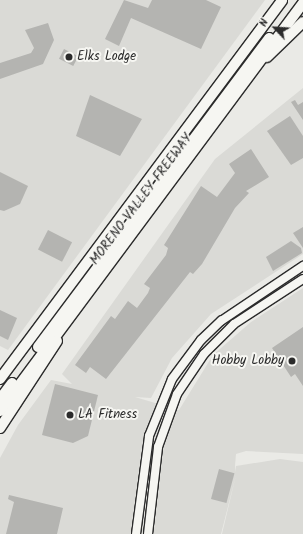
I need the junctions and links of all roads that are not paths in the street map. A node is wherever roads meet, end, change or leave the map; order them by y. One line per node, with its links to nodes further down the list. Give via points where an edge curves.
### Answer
1 (298, 0): 2 (street); 4 (highway)
2 (303, 3): 4 (highway, MORENO VALLEY FREEWAY)
3 (279, 4): 10 (highway, MORENO VALLEY FREEWAY)
4 (290, 15): 6 (highway, MORENO VALLEY FREEWAY); 11 (highway)
5 (303, 22): 6 (highway, via 281,47)
6 (261, 61): 9 (highway, MORENO VALLEY FREEWAY)
7 (303, 266): 14 (street, via 221,321 201,340 172,379 149,436)
8 (303, 279): 15 (street, via 234,324 204,354 177,394 158,447)
9 (64, 327): 12 (highway, MORENO VALLEY FREEWAY); 13 (highway, via 51,353)
10 (0, 380)
11 (0, 399)
12 (0, 411)
13 (0, 428)
14 (136, 534)
15 (148, 534)

